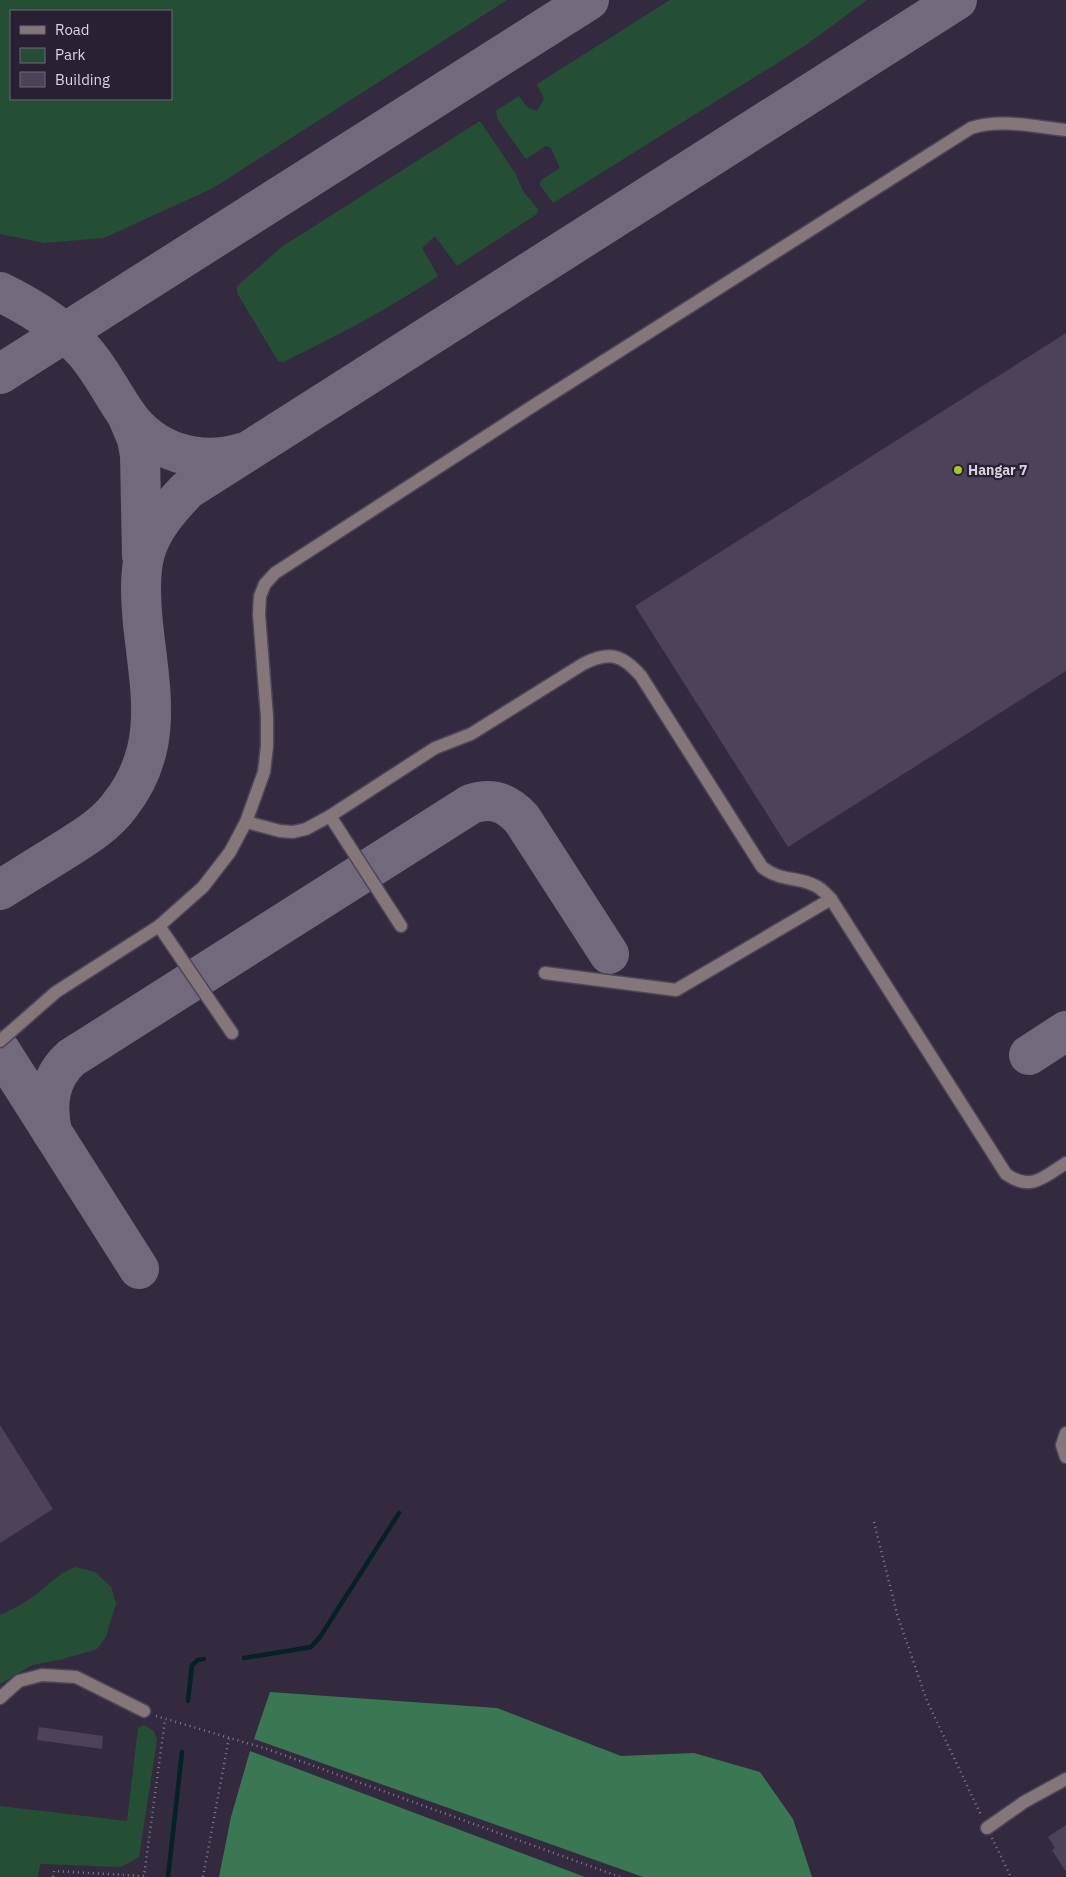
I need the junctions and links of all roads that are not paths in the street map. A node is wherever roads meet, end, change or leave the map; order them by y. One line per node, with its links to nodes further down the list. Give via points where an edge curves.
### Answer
1 (1066, 130): 3 (lane, via 994,124 970,128 275,573 260,596 267,746 264,772)
2 (330, 816): 3 (lane, via 293,832 280,832); 4 (lane, via 435,748 471,734 583,664 608,656 630,664 641,676 762,867 771,874 815,885); 6 (lane)
3 (246, 822): 5 (lane, via 219,868 203,887)
4 (831, 899): 7 (lane, via 676,990); 10 (lane, via 1006,1174 1015,1181 1034,1182)
5 (159, 926): 8 (lane); 9 (lane, via 56,992)
6 (401, 926)
7 (545, 973)
8 (232, 1033)
9 (0, 1041)
10 (1066, 1163)
11 (1066, 1433): 12 (lane, via 1062,1446)
12 (1066, 1457)
13 (0, 1698): 14 (lane, via 18,1681 42,1675 76,1677)
14 (144, 1711)
15 (1066, 1779): 16 (lane, via 1024,1802)
16 (987, 1828)

